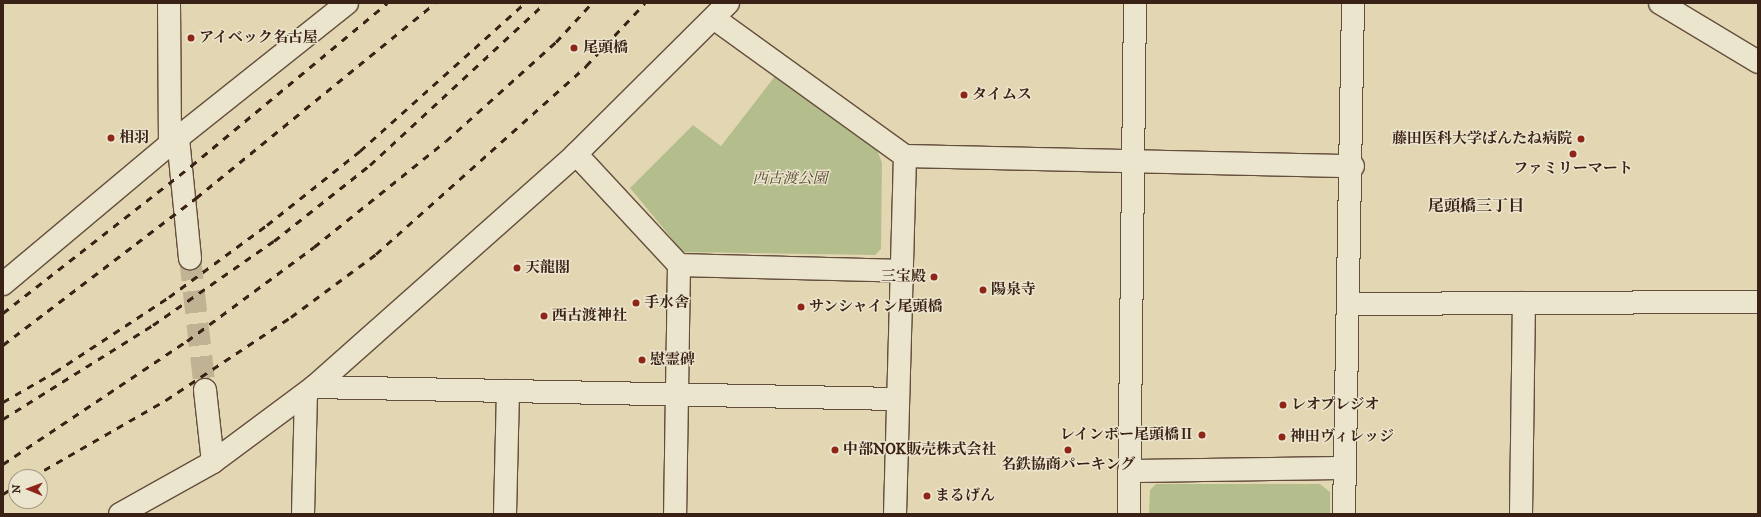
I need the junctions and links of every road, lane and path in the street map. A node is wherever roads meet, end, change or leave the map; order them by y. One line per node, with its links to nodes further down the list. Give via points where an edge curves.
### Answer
1 (169, 3): 8 (street)
2 (347, 3): 8 (street)
3 (1135, 3): 11 (street)
4 (1353, 3): 12 (street)
5 (1660, 3): 7 (street)
6 (721, 11): 9 (street); 10 (street)
7 (1758, 62)
8 (174, 141): 13 (street); 16 (street)
9 (576, 154): 14 (street); 21 (street)
10 (905, 156): 11 (street); 15 (street)
11 (1134, 162): 12 (street); 27 (street)
12 (1353, 166): 19 (street)
13 (190, 258)
14 (679, 265): 15 (street); 23 (street)
15 (902, 271): 24 (street)
16 (3, 284)
17 (1758, 302): 18 (street)
18 (1524, 303): 19 (street); 35 (street)
19 (1349, 304): 26 (street)
20 (205, 390): 25 (street)
21 (310, 390): 22 (street); 25 (street); 29 (street)
22 (508, 391): 23 (street); 30 (street)
23 (677, 394): 24 (street); 31 (street)
24 (898, 399): 32 (street)
25 (213, 462): 28 (street)
26 (1345, 468): 27 (street); 34 (street)
27 (1129, 471): 33 (street)
28 (120, 514)
29 (303, 514)
30 (505, 514)
31 (675, 514)
32 (895, 514)
33 (1129, 514)
34 (1344, 514)
35 (1521, 514)

